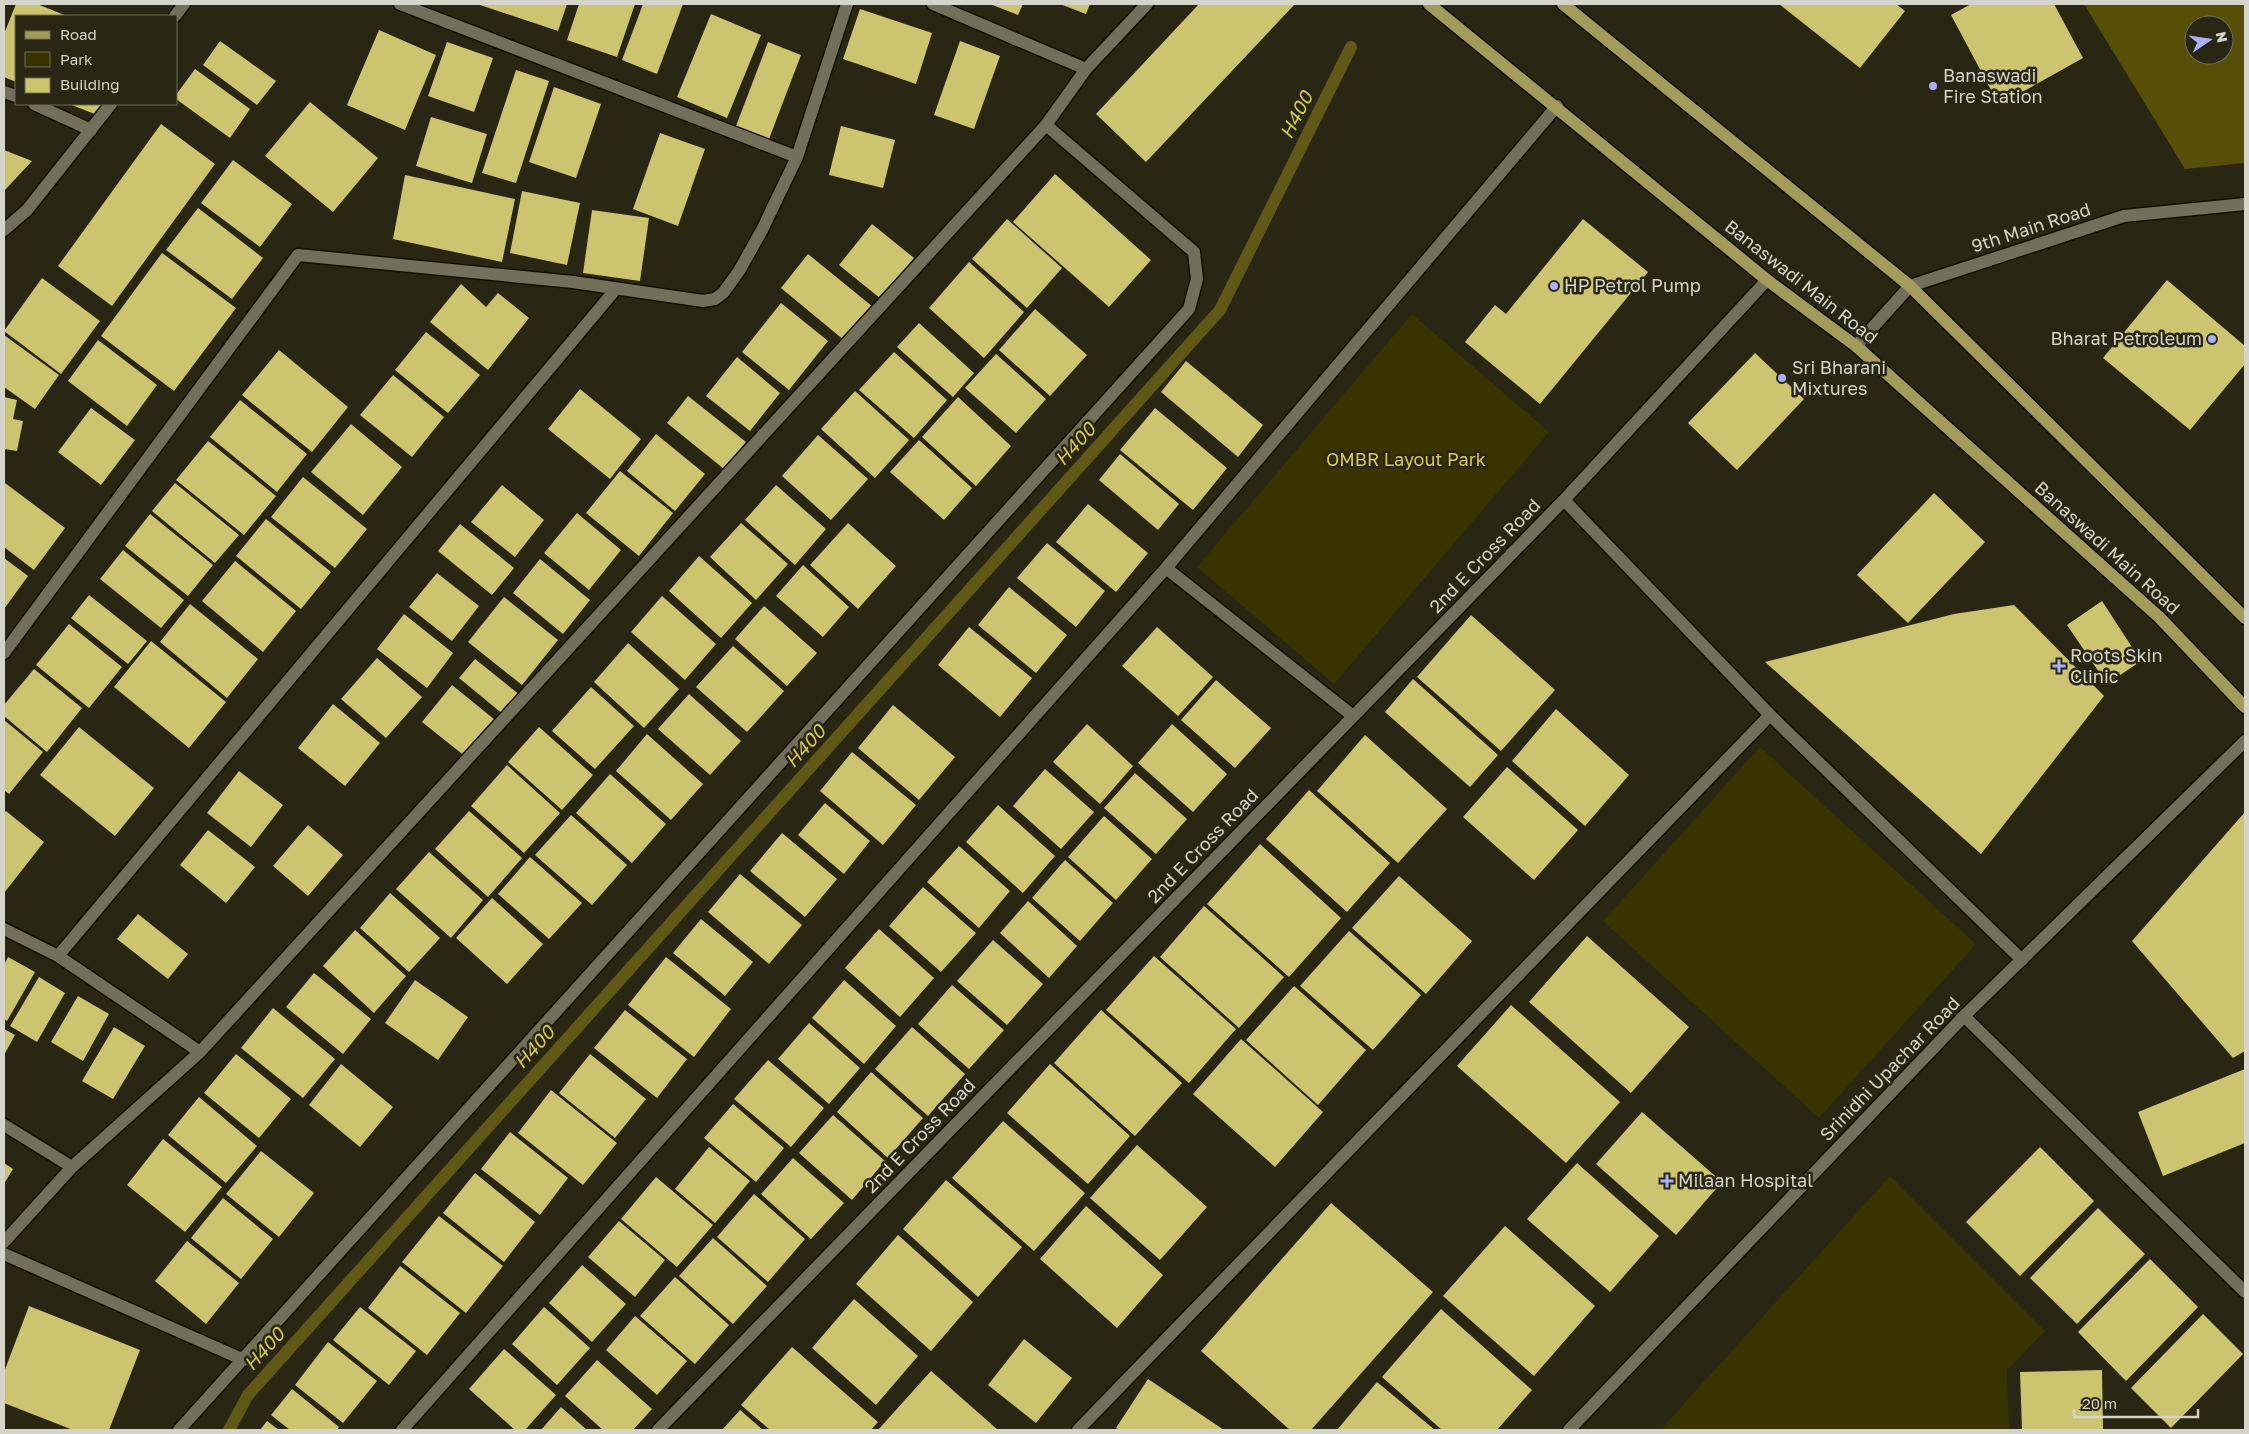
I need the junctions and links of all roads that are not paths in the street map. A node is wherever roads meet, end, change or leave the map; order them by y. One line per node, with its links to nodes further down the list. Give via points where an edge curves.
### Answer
1 (184, 4): 8 (street)
2 (400, 4): 15 (street)
3 (847, 4): 15 (street)
4 (933, 4): 9 (street)
5 (1147, 4): 9 (street)
6 (1429, 4): 12 (main road, Banaswadi Main Road)
7 (1563, 4): 19 (main road)
8 (175, 15)
9 (1086, 69): 13 (street)
10 (36, 105): 14 (street)
11 (109, 105): 14 (street)
12 (1557, 106): 18 (main road, Banaswadi Main Road); 23 (street)
13 (1046, 126): 34 (street); 40 (street, via 1194,252 1197,279 1189,309)
14 (91, 130): 17 (street, via 27,210)
15 (797, 157): 20 (street, via 739,271 718,296 703,301)
16 (2245, 204): 19 (street, 9th Main Road, via 2124,216)
17 (4, 230)
18 (1767, 280): 21 (main road, Banaswadi Main Road); 22 (street, 2nd E Cross Road)
19 (1910, 286): 21 (street, 9th Main Road); 24 (main road)
20 (615, 290): 25 (street, via 573,282 298,255); 31 (street)
21 (1856, 346): 26 (main road, Banaswadi Main Road, via 2159,617)
22 (1564, 500): 27 (street); 28 (street, 2nd E Cross Road)
23 (1166, 568): 28 (street); 42 (street)
24 (2245, 618)
25 (4, 653)
26 (2245, 707)
27 (1770, 715): 32 (street); 44 (street)
28 (1353, 716): 43 (street, 2nd E Cross Road)
29 (2245, 741): 32 (street, Srinidhi Upachar Road)
30 (4, 929): 31 (street)
31 (58, 956): 34 (street)
32 (2022, 960): 33 (street, Srinidhi Upachar Road)
33 (1964, 1016): 39 (street); 45 (street, Srinidhi Upachar Road)
34 (200, 1052): 36 (street)
35 (4, 1126): 36 (street)
36 (72, 1167): 37 (street)
37 (4, 1242)
38 (4, 1254): 40 (street)
39 (2245, 1292)
40 (244, 1360): 41 (street)
41 (179, 1430)
42 (402, 1430)
43 (658, 1430)
44 (1078, 1430)
45 (1569, 1430)

